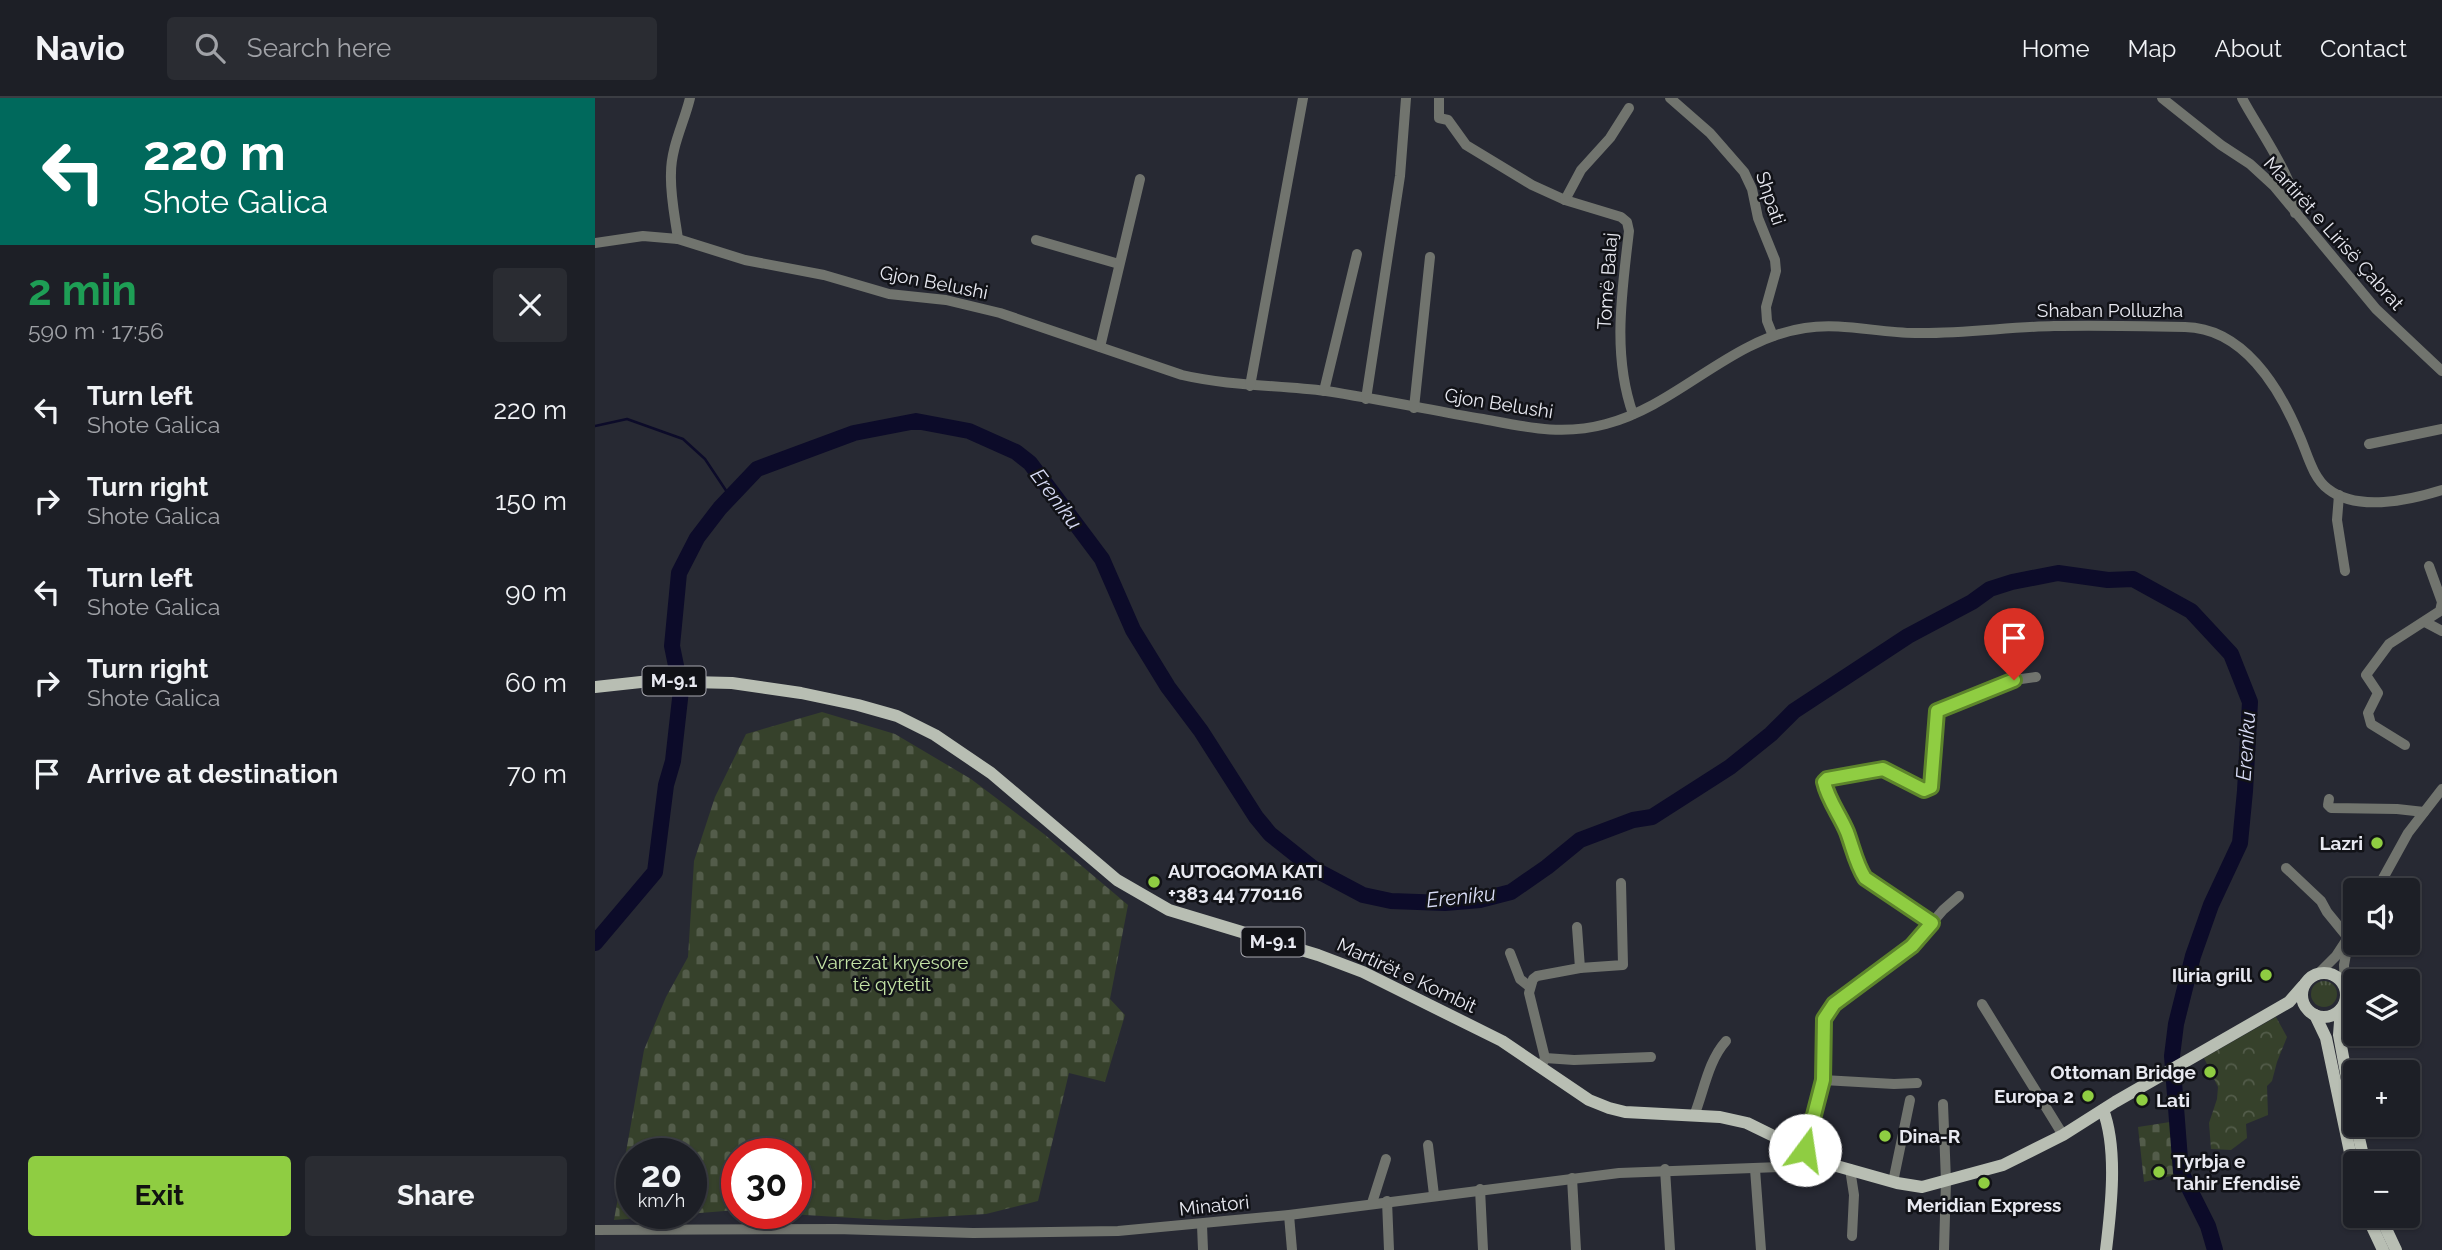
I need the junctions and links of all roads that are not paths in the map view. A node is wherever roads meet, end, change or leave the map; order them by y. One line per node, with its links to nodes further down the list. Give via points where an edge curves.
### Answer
1 (690, 98): 12 (street, via 670,171)
2 (1303, 98): 21 (street)
3 (1406, 98): 23 (street, via 1400,176)
4 (1439, 98): 10 (street, Tomë Balaj, via 1439,118 1448,120 1466,145)
5 (1670, 98): 18 (street, Shpati, via 1710,133 1744,172 1752,189 1775,260 1766,307)
6 (2162, 98): 11 (street, Martirët e Lirisë Çabrat, via 2250,164)
7 (2242, 98): 11 (street, via 2284,172 2297,206)
8 (1629, 108): 10 (street, via 1581,170)
9 (1140, 179): 17 (street)
10 (1565, 200): 25 (street, Tomë Balaj, via 1627,222 1620,354)
11 (2295, 214): 20 (street, Martirët e Lirisë Çabrat, via 2376,309)
12 (678, 239): 14 (street, Gjon Belushi, via 643,236); 19 (street, Gjon Belushi, via 889,294 946,300 1000,313)
13 (1037, 240): 17 (street)
14 (595, 243)
15 (1357, 254): 22 (street)
16 (1430, 257): 24 (street)
17 (1119, 264): 19 (street)
18 (1773, 336): 25 (street, Gjon Belushi); 29 (street, Shaban Polluzha, via 1830,326 1915,333 2055,326 2190,327 2217,333 2245,349 2286,404 2317,477)
19 (1100, 346): 21 (street, Gjon Belushi, via 1182,375)
20 (2442, 371)
21 (1250, 386): 22 (street, Gjon Belushi)
22 (1324, 391): 23 (street, Gjon Belushi)
23 (1366, 399): 24 (street, Gjon Belushi)
24 (1414, 408): 25 (street, Gjon Belushi, via 1538,430 1587,428)
25 (1633, 414)
26 (2442, 429): 27 (street)
27 (2369, 444)
28 (2442, 490): 29 (street, via 2371,503)
29 (2339, 495): 31 (street, via 2337,520)
30 (2429, 566): 32 (street, via 2442,602 2440,611)
31 (2345, 571)
32 (2425, 622): 33 (street); 36 (street, via 2389,644 2366,675 2378,693 2368,713 2371,724)
33 (2442, 631)
34 (2036, 677): 44 (street, via 2014,680 1937,711 1928,789 1883,769 1824,782 1865,878)
35 (595, 687): 62 (main road, Martirët e Kombit / M-9.1, via 732,683 858,705 916,724 991,773 1117,880 1168,909 1363,972)
36 (2405, 745)
37 (2442, 789): 39 (street)
38 (2329, 799): 39 (street, via 2332,808)
39 (2424, 812): 41 (street)
40 (2286, 868): 46 (street, via 2321,901)
41 (2383, 878)
42 (1621, 883): 49 (street, via 1623,965)
43 (1959, 896): 44 (street)
44 (1932, 923): 63 (street, via 1912,946 1834,1004 1824,1019)
45 (1577, 927): 49 (street)
46 (2343, 932)
47 (2343, 946): 50 (street)
48 (1510, 953): 53 (street, via 1515,971)
49 (1580, 968): 53 (street, via 1537,976)
50 (2319, 973): 51 (main road, via 2332,974); 52 (main road, M-9.1)
51 (2343, 983)
52 (2303, 986): 57 (main road, M-9.1, via 2294,998); 58 (main road, via 2302,1001)
53 (1530, 987): 62 (street)
54 (2343, 1003): 56 (main road)
55 (1982, 1004): 69 (street)
56 (2340, 1009): 58 (main road, M-9.1, via 2329,1016); 61 (main road)
57 (2267, 1014): 58 (main road, M-9.1); 67 (main road, M-9.1)
58 (2313, 1014): 72 (main road, via 2326,1038)
59 (1726, 1041): 68 (street, via 1710,1067)
60 (1651, 1057): 62 (street)
61 (2344, 1060)
62 (1543, 1063): 68 (main road, Martirët e Kombit / M-9.1, via 1589,1100 1609,1108)
63 (1823, 1080): 64 (street); 71 (street)
64 (1917, 1083)
65 (1909, 1100): 80 (street)
66 (1943, 1104): 79 (street)
67 (2103, 1110): 69 (main road, Martirët e Kombit / M-9.1); 99 (main road, via 2110,1140)
68 (1694, 1115): 71 (main road, Martirët e Kombit / M-9.1, via 1747,1123)
69 (2063, 1135): 79 (main road, Martirët e Kombit / M-9.1, via 2003,1165)
70 (1428, 1145): 82 (street)
71 (1805, 1150): 74 (main road, Martirët e Kombit / M-9.1)
72 (2350, 1151)
73 (1387, 1159): 84 (street)
74 (1833, 1165): 75 (street, Minatori); 76 (main road, Martirët e Kombit / M-9.1)
75 (1755, 1169): 77 (street, Minatori); 97 (street)
76 (1850, 1169): 80 (main road, Martirët e Kombit / M-9.1); 90 (street)
77 (1665, 1170): 78 (street, Minatori); 96 (street)
78 (1572, 1178): 81 (street, Minatori); 95 (street)
79 (1946, 1181): 80 (main road, Martirët e Kombit / M-9.1, via 1922,1187); 98 (street)
80 (1893, 1182)
81 (1480, 1189): 82 (street, Minatori); 94 (street)
82 (1434, 1195): 83 (street, Minatori)
83 (1387, 1201): 84 (street, Minatori); 93 (street)
84 (1372, 1203): 85 (street, Minatori)
85 (1289, 1215): 86 (street, Minatori); 92 (street)
86 (1202, 1225): 89 (street, Minatori, via 1054,1233); 91 (street)
87 (2372, 1228): 100 (main road)
88 (2386, 1228): 101 (main road)
89 (595, 1230)
90 (1852, 1236)
91 (1203, 1250)
92 (1292, 1250)
93 (1389, 1250)
94 (1483, 1250)
95 (1576, 1250)
96 (1670, 1250)
97 (1761, 1250)
98 (1944, 1250)
99 (2106, 1250)
100 (2382, 1250)
101 (2396, 1250)

